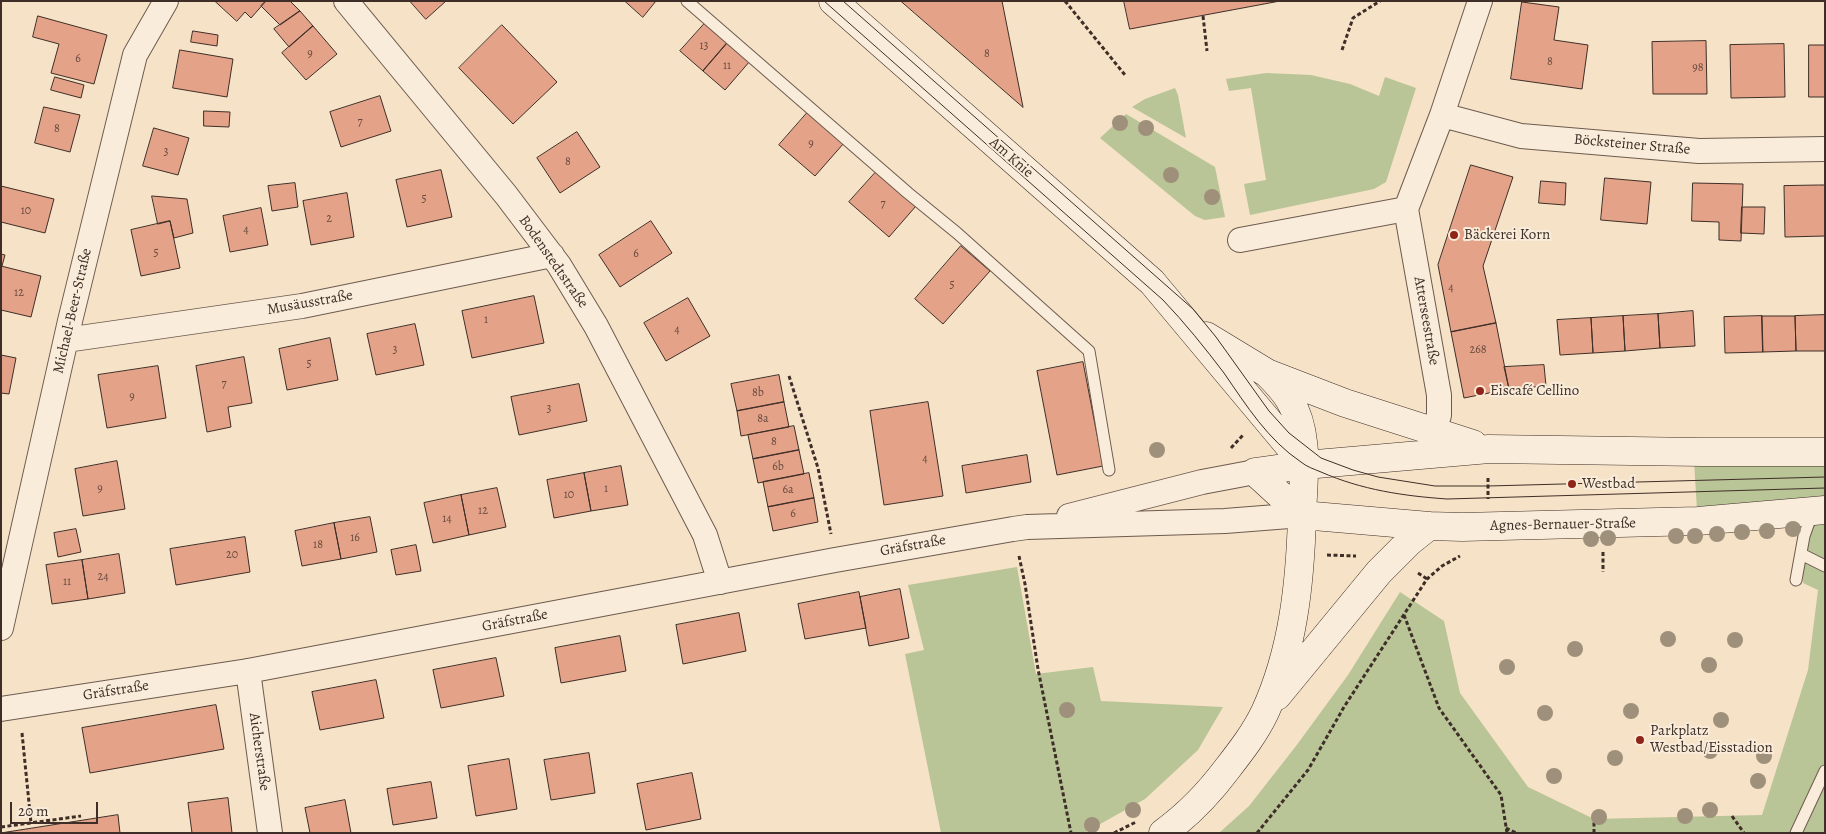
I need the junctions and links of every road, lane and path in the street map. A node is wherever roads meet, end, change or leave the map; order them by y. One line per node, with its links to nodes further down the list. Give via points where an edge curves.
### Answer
1 (166, 1): 18 (street, Michael-Beer-Straße, via 135,56)
2 (346, 1): 16 (street, Bodenstedtstraße)
3 (687, 1): 25 (lane, via 1089,351)
4 (833, 1): 17 (main road, Am Knie, via 1152,282)
5 (1065, 1): 11 (path)
6 (1380, 1): 9 (path, via 1353,18)
7 (1480, 1): 12 (street)
8 (1203, 16): 10 (path)
9 (1342, 50)
10 (1207, 51)
11 (1125, 74)
12 (1442, 115): 13 (street, Böcksteiner Straße, via 1521,136 1699,151); 14 (street)
13 (1825, 150)
14 (1406, 209): 15 (street); 21 (street, Atterseestraße, via 1439,395 1439,415)
15 (1240, 240)
16 (552, 255): 18 (street, Musäusstraße, via 302,306); 38 (street, Bodenstedtstraße, via 596,326 701,526)
17 (1184, 320): 19 (main road, Am Knie); 24 (main road, Am Knie)
18 (66, 340): 40 (street, Michael-Beer-Straße)
19 (1267, 373): 21 (main road, Am Knie); 24 (main road, via 1285,392 1294,408)
20 (789, 376): 34 (path, via 818,468)
21 (1434, 432): 22 (main road)
22 (1489, 449): 23 (main road); 24 (main road)
23 (1825, 452)
24 (1305, 465): 26 (main road); 28 (main road)
25 (1109, 470)
26 (1255, 472): 28 (main road); 30 (street, Gräfstraße)
27 (1819, 510): 29 (main road, Agnes-Bernauer-Straße, via 1698,521 1568,526); 33 (lane, via 1804,536)
28 (1302, 516): 29 (main road, Agnes-Bernauer-Straße); 30 (street, Gräfstraße); 43 (main road, via 1301,567 1291,632)
29 (1430, 526): 43 (main road, via 1379,572)
30 (1020, 528): 34 (street, Gräfstraße); 54 (path, via 1038,668)
31 (1603, 549): 36 (path)
32 (1467, 554): 39 (path, via 1442,566 1428,579)
33 (1801, 554): 35 (lane); 37 (lane)
34 (836, 560): 38 (street, Gräfstraße)
35 (1825, 566)
36 (1603, 572)
37 (1796, 580)
38 (720, 582): 41 (street, Gräfstraße)
39 (1404, 614): 52 (path, via 1439,708 1501,795); 57 (path, via 1308,770)
40 (1, 628)
41 (248, 671): 42 (street, Gräfstraße); 53 (street, Aicherstraße)
42 (1, 709)
43 (1265, 712): 56 (main road, via 1208,794)
44 (22, 730): 50 (path)
45 (1825, 771): 62 (lane)
46 (81, 816): 50 (path)
47 (1732, 816): 61 (path)
48 (1138, 820): 55 (path)
49 (1594, 820): 60 (path)
50 (32, 823): 51 (path)
51 (1, 827)
52 (1506, 828): 58 (path); 59 (path)
53 (270, 833)
54 (1071, 833)
55 (1114, 833)
56 (1163, 833)
57 (1257, 833)
58 (1507, 833)
59 (1516, 833)
60 (1594, 833)
61 (1744, 833)
62 (1796, 833)

